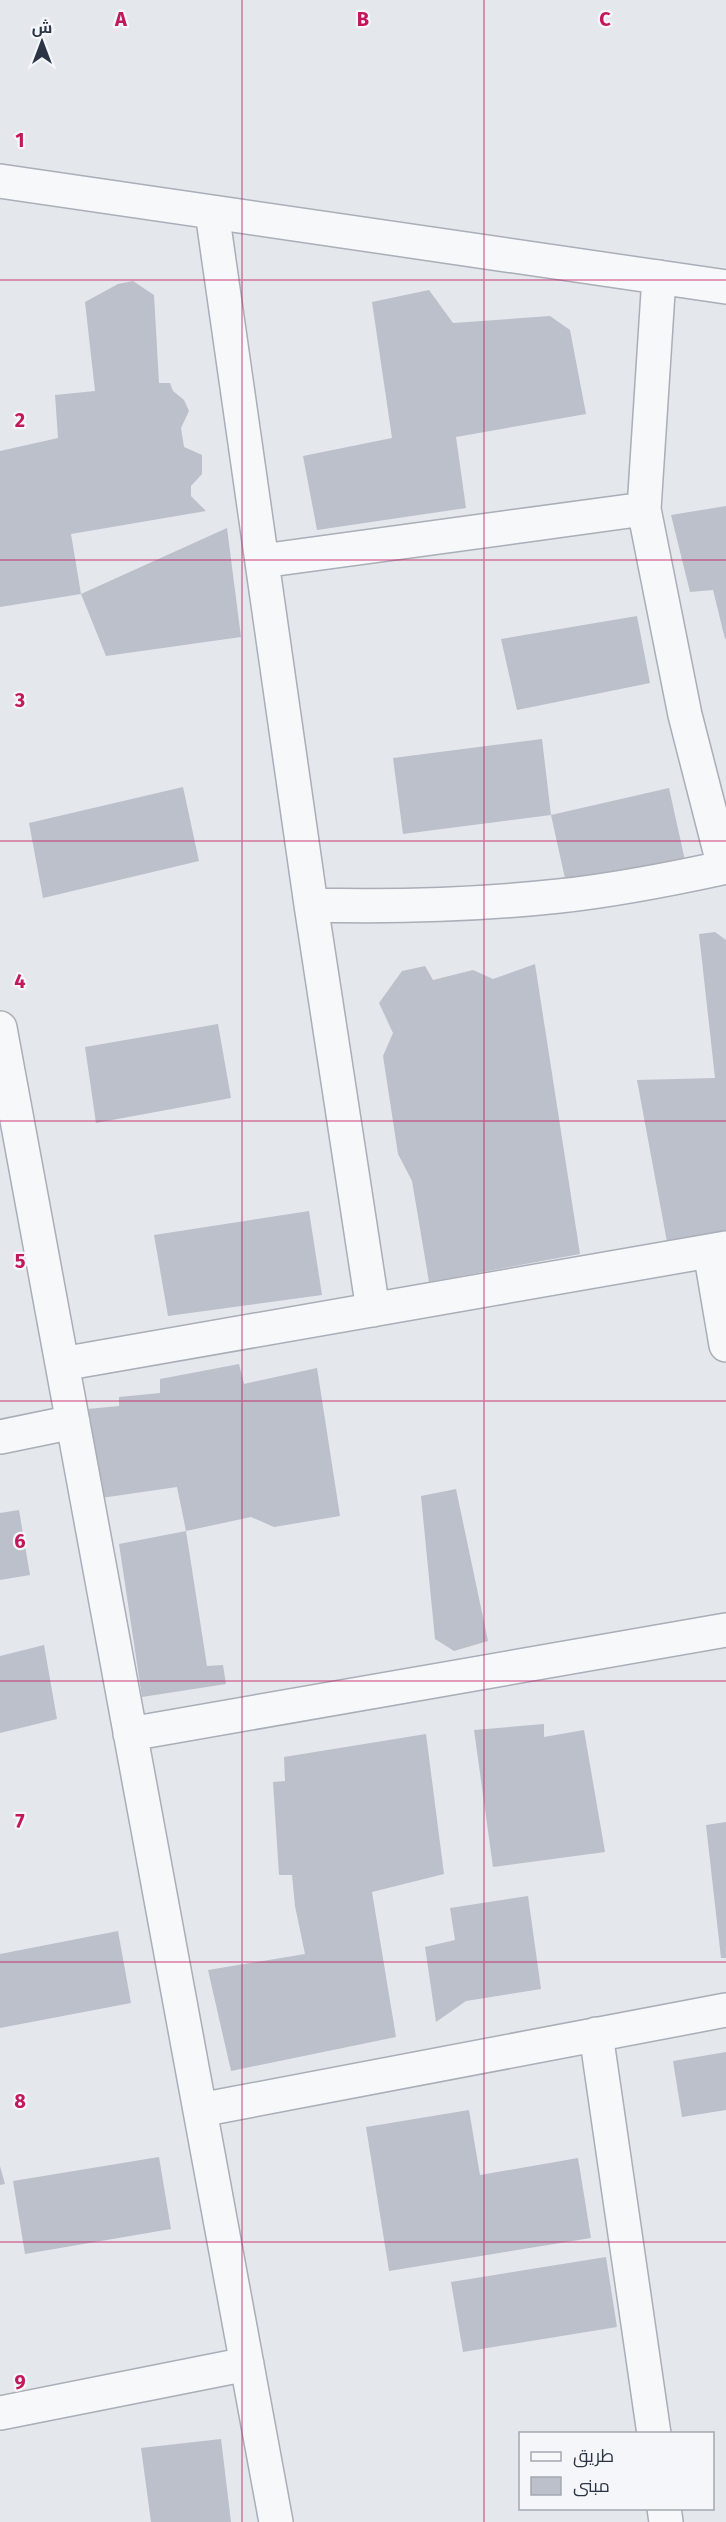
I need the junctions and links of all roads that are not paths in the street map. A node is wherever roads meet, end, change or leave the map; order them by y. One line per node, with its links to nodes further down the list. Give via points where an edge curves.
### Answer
1 (0, 181): 2 (street)
2 (212, 212): 3 (street); 6 (street)
3 (659, 277): 4 (street); 5 (street)
4 (726, 287)
5 (644, 509): 6 (street); 7 (street, via 685,715)
6 (262, 561): 8 (street)
7 (725, 867): 8 (street, via 643,884 478,904)
8 (311, 905): 11 (street)
9 (0, 1028): 13 (street)
10 (718, 1250): 11 (street); 12 (street)
11 (373, 1310): 13 (street)
12 (726, 1345)
13 (62, 1364): 14 (street)
14 (73, 1422): 15 (street); 17 (street)
15 (0, 1437)
16 (726, 1630): 17 (street)
17 (130, 1734): 20 (street)
18 (726, 2010): 19 (street)
19 (597, 2034): 20 (street); 23 (street)
20 (200, 2110): 21 (street)
21 (247, 2364): 22 (street); 24 (street)
22 (0, 2413)
23 (654, 2432)
24 (276, 2522)

